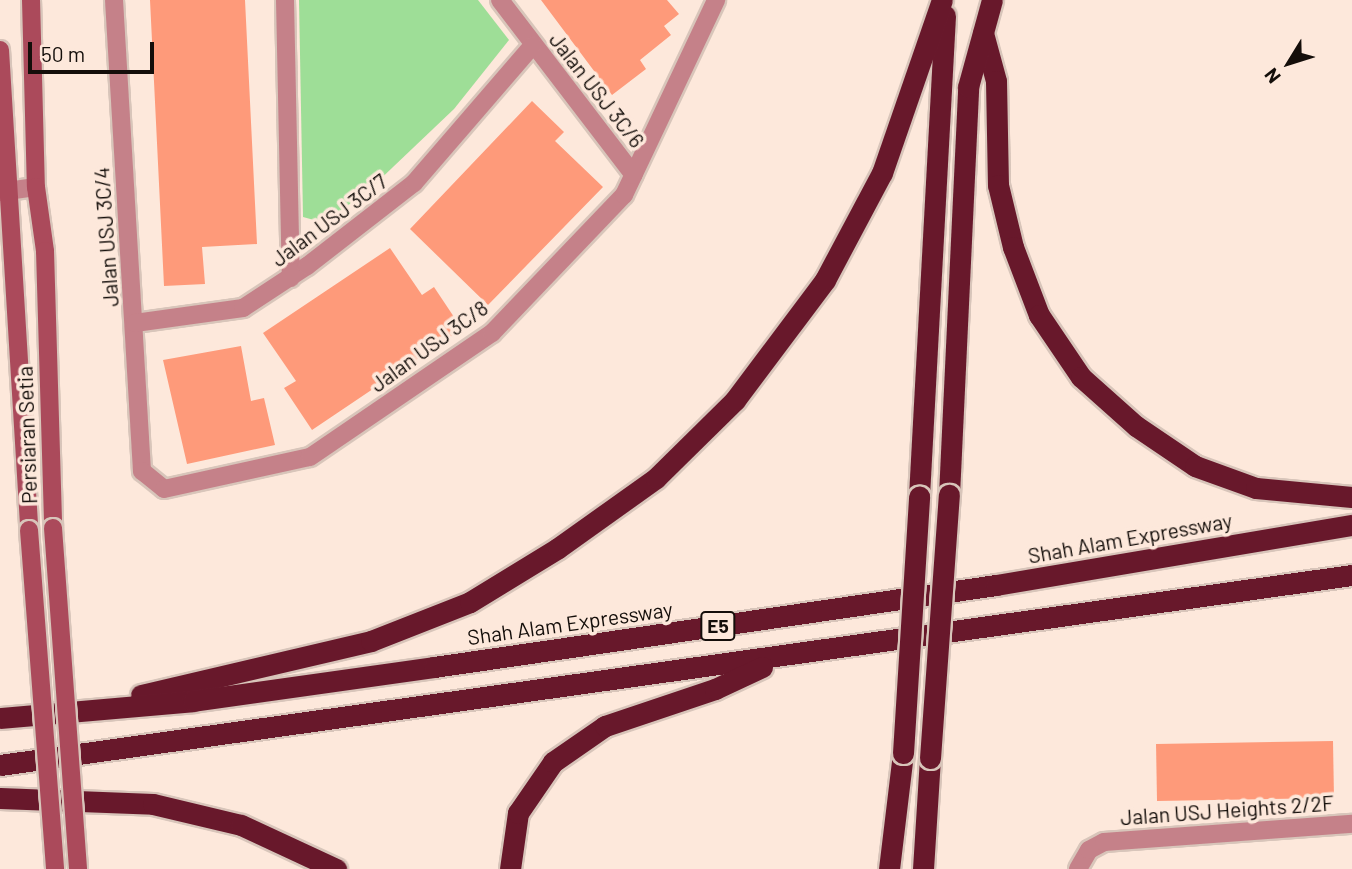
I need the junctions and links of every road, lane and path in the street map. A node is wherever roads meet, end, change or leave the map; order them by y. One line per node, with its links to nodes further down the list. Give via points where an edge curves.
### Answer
1 (31, 0): 13 (main road, Persiaran Setia)
2 (114, 0): 18 (street, Jalan USJ 3C/4)
3 (285, 0): 17 (street)
4 (500, 0): 9 (street, Jalan USJ 3C/6)
5 (944, 0): 24 (highway, via 882,173 825,280 735,400 656,478 558,548 470,602 371,641); 33 (highway, bridge, via 903,753)
6 (992, 0): 8 (highway)
7 (710, 4): 12 (street, Jalan USJ 3C/8)
8 (983, 33): 20 (highway, via 996,81 998,185 1013,247 1039,315 1081,377 1136,426 1195,466 1256,488); 34 (highway, bridge, via 968,87 949,495)
9 (533, 45): 12 (street, Jalan USJ 3C/6); 17 (street, Jalan USJ 3C/7, via 414,183 361,229)
10 (0, 50): 11 (main road, Persiaran Setia)
11 (1, 113): 14 (main road, Persiaran Setia)
12 (634, 174): 19 (street, Jalan USJ 3C/8, via 624,195 492,333 310,457 164,489)
13 (36, 187): 14 (street); 30 (main road, Persiaran Setia, bridge, via 45,251 52,527)
14 (4, 192): 16 (main road, Persiaran Setia)
15 (0, 235): 16 (main road)
16 (11, 257): 29 (main road, Persiaran Setia, bridge)
17 (291, 278): 18 (street, Jalan USJ 3C/7, via 243,308)
18 (135, 323): 19 (street, Jalan USJ 3C/4)
19 (142, 471)
20 (1352, 497)
21 (1352, 525): 24 (highway, Shah Alam Expressway / E5, via 928,596 220,697)
22 (1352, 575): 23 (highway, E5)
23 (783, 658): 26 (highway, E5); 32 (highway, via 715,689 605,726 553,762 518,813)
24 (81, 711): 25 (highway, Shah Alam Expressway / E5)
25 (0, 718)
26 (0, 765)
27 (0, 798): 31 (highway, via 153,804 241,824)
28 (1352, 824): 35 (street, Jalan USJ Heights 2/2F, via 1104,842 1089,850)
29 (55, 869)
30 (78, 869)
31 (336, 869)
32 (510, 869)
33 (889, 869)
34 (923, 869)
35 (1078, 869)

